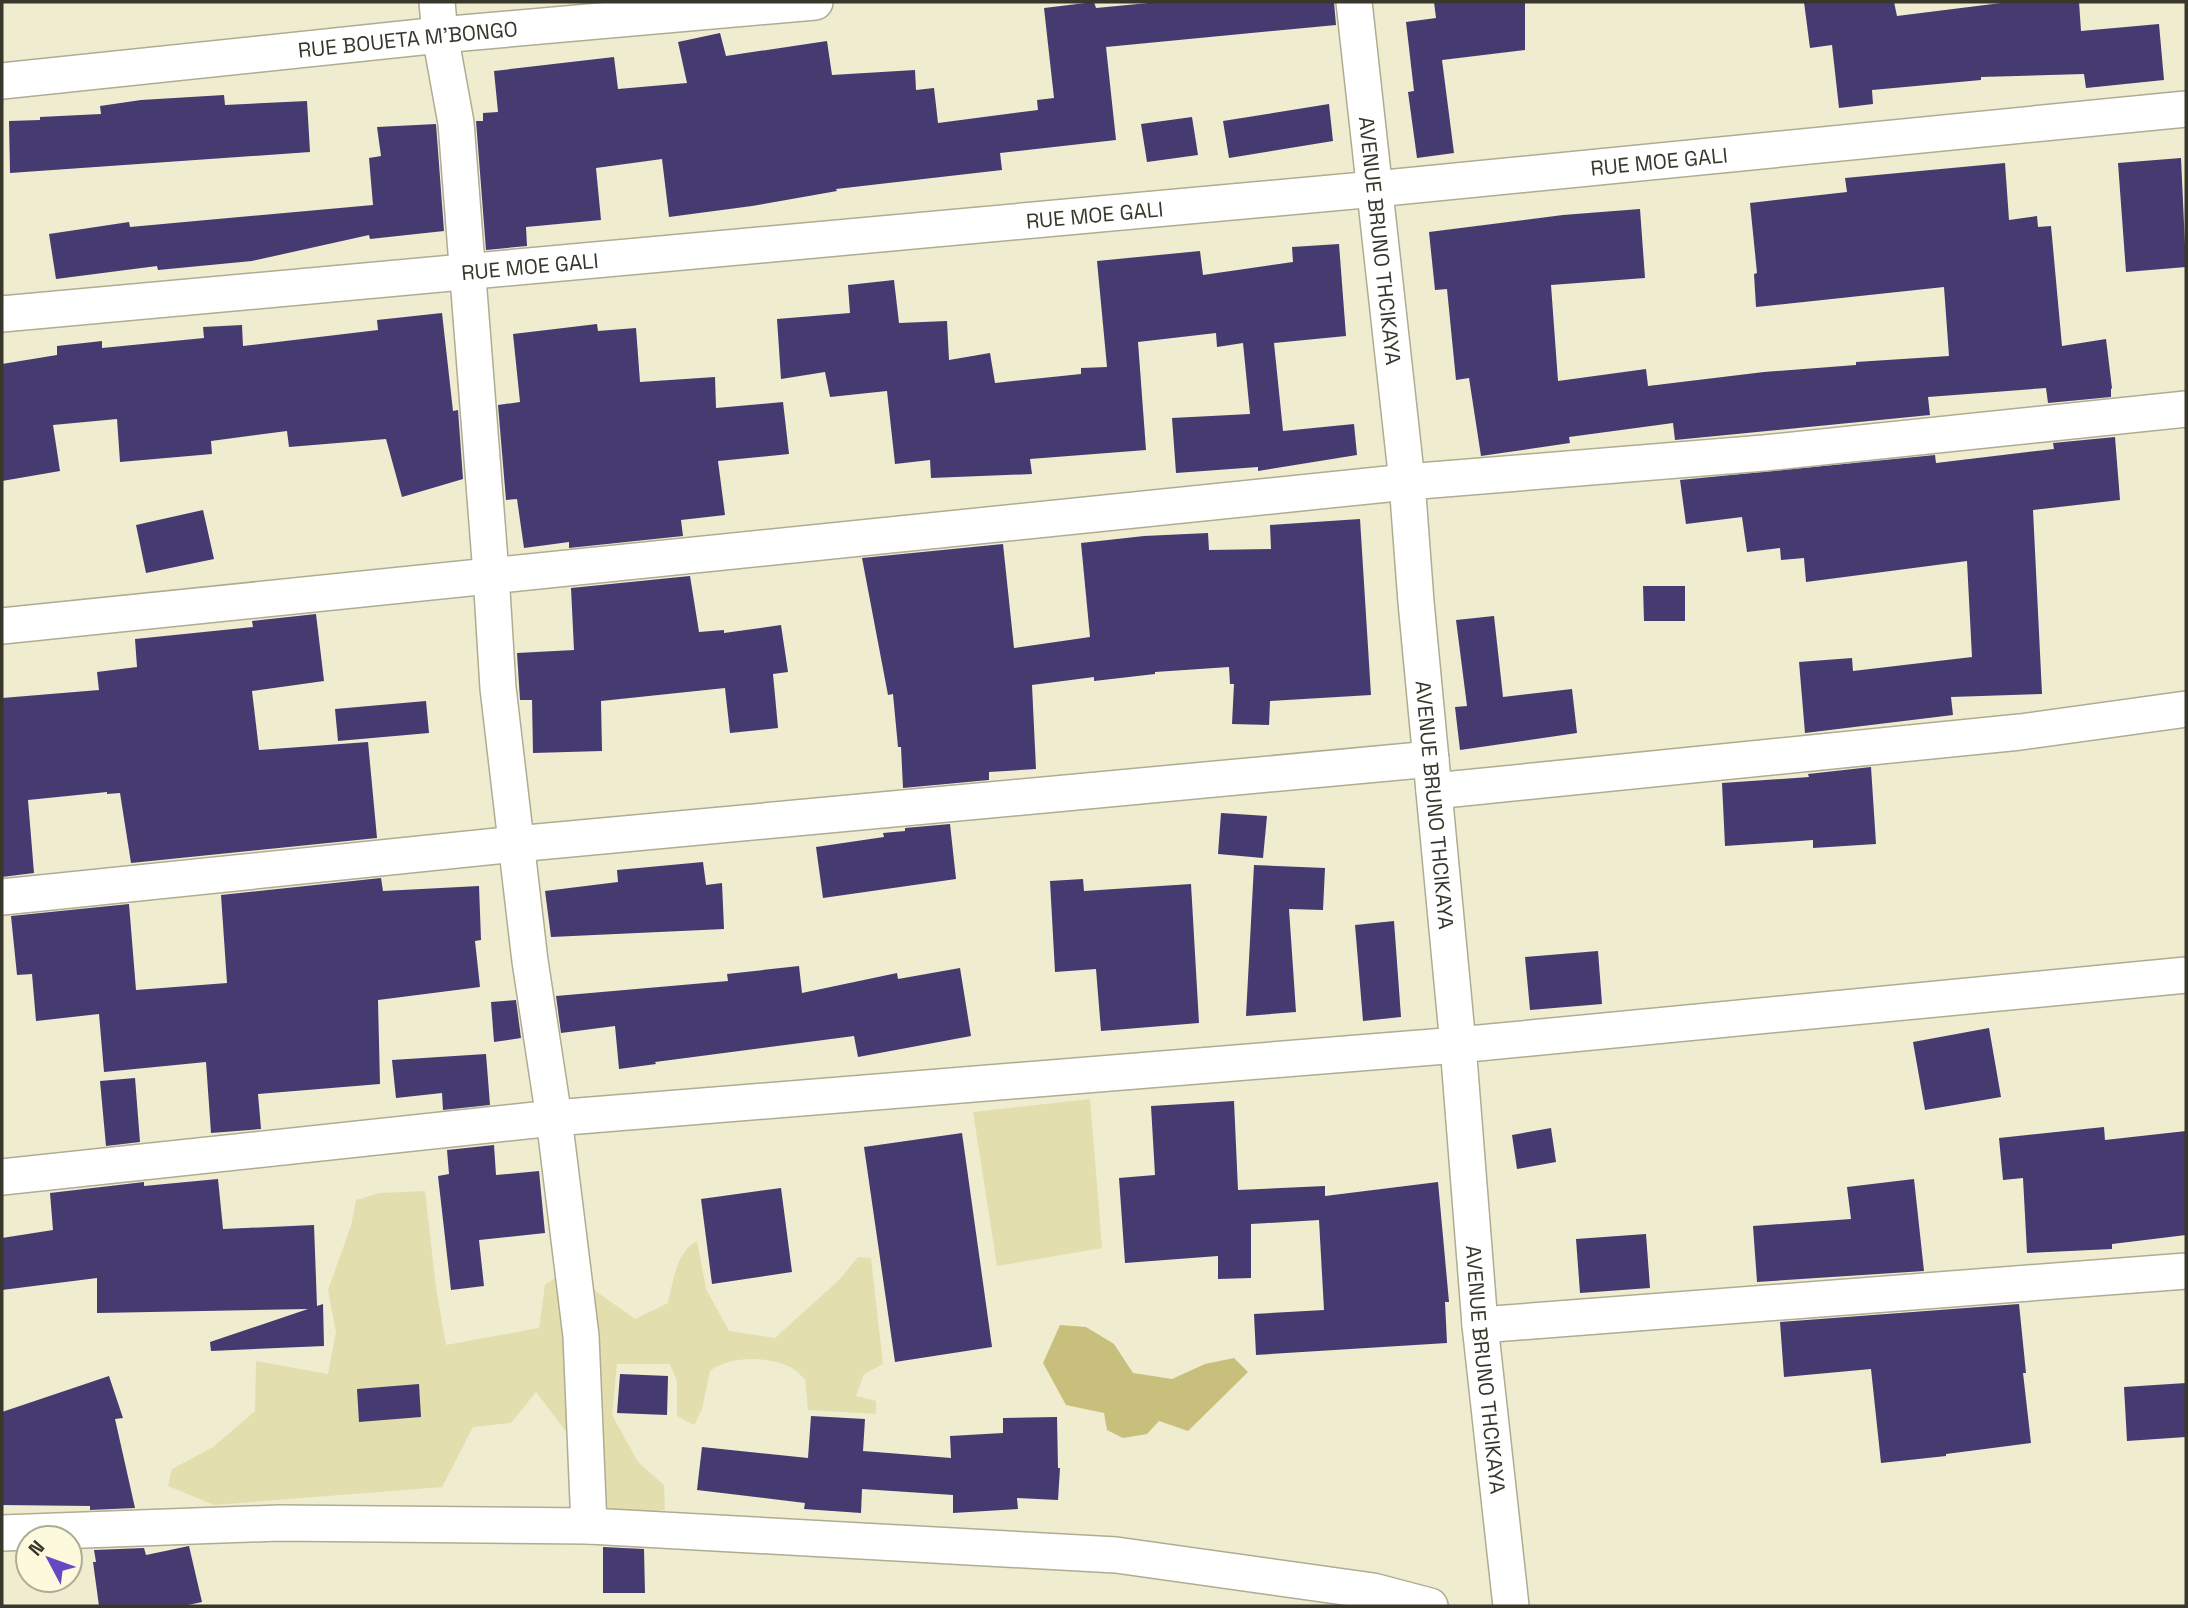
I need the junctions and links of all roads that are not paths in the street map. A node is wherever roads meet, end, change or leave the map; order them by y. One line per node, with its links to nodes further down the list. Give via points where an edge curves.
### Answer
1 (815, 2): 3 (street, RUE BOUETA M'BONGO)
2 (1354, 2): 6 (street, AVENUE BRUNO THCIKAYA)
3 (439, 18): 4 (street, RUE BOUETA M'BONGO); 7 (street, via 456,123)
4 (2, 81)
5 (2186, 109): 6 (street, RUE MOE GALI)
6 (1375, 189): 7 (street, RUE MOE GALI); 10 (street, AVENUE BRUNO THCIKAYA)
7 (467, 272): 8 (street, RUE MOE GALI); 11 (street)
8 (2, 314)
9 (2186, 409): 10 (street, via 1763,453)
10 (1407, 482): 11 (street); 14 (street, AVENUE BRUNO THCIKAYA)
11 (491, 574): 12 (street); 15 (street, via 498,688)
12 (2, 626)
13 (2186, 709): 14 (street, via 2020,732)
14 (1433, 775): 15 (street); 18 (street, AVENUE BRUNO THCIKAYA)
15 (516, 844): 16 (street); 19 (street)
16 (2, 897)
17 (2186, 975): 18 (street)
18 (1458, 1045): 19 (street); 22 (street, AVENUE BRUNO THCIKAYA)
19 (554, 1118): 20 (street); 23 (street, via 581,1336)
20 (2, 1177)
21 (2186, 1271): 22 (street)
22 (1480, 1325): 26 (street, AVENUE BRUNO THCIKAYA)
23 (589, 1526): 24 (street, via 279,1523); 25 (street, via 1116,1555 1373,1591)
24 (2, 1532)
25 (1430, 1606)
26 (1511, 1606)

